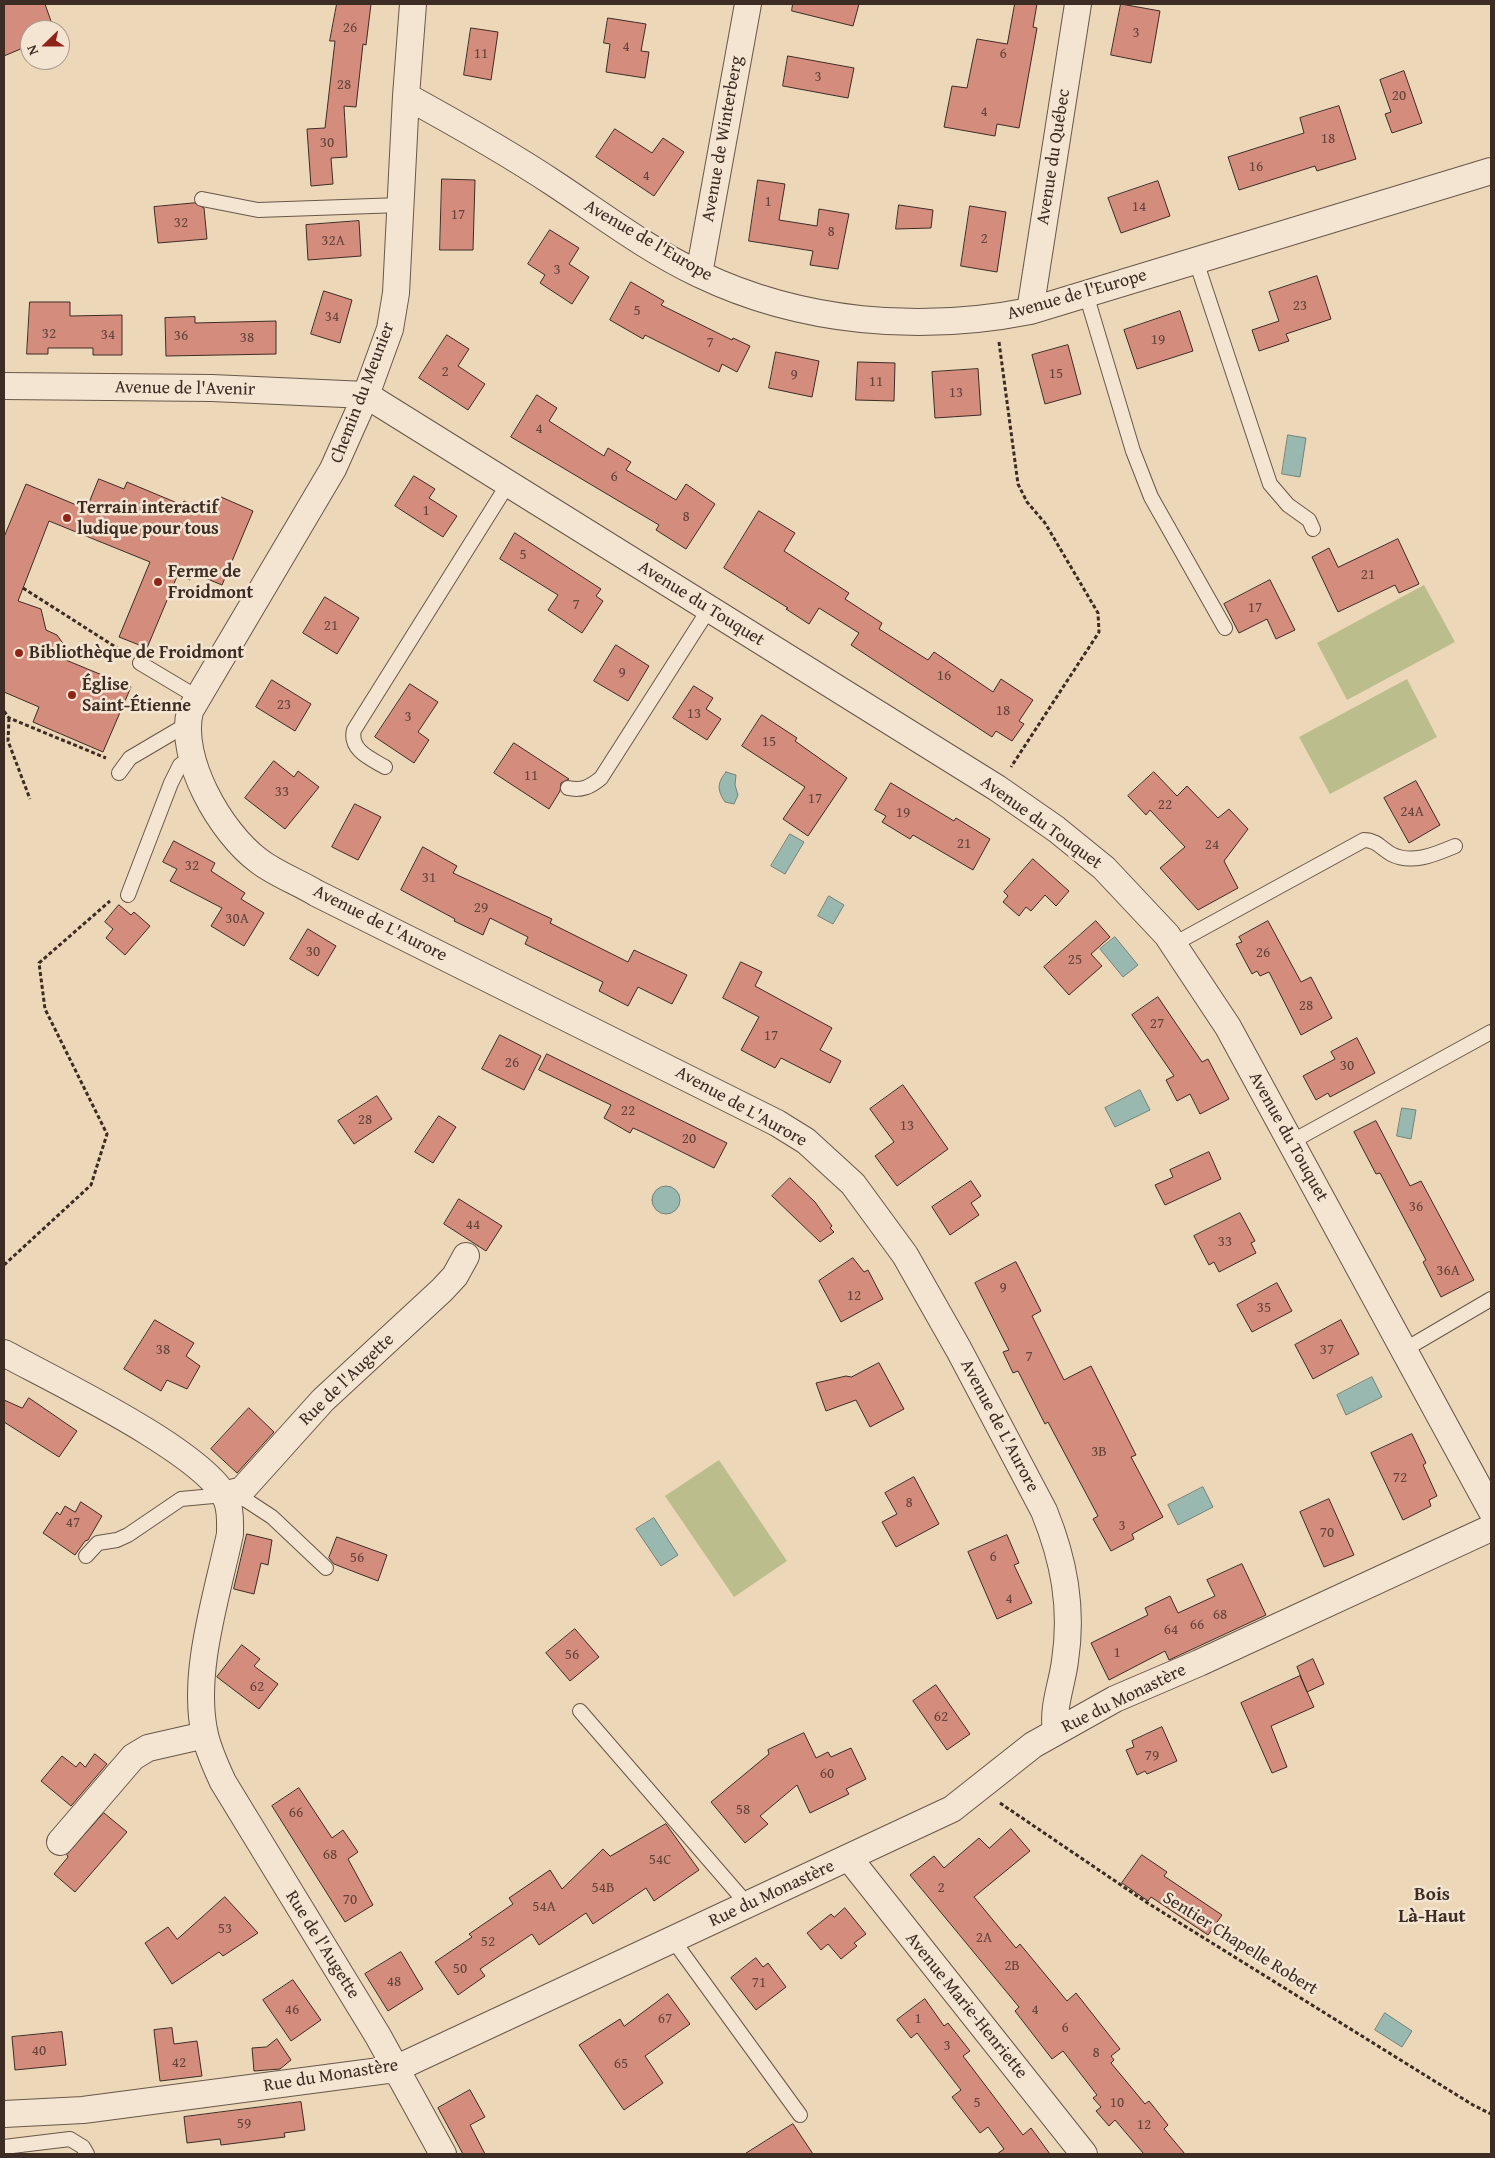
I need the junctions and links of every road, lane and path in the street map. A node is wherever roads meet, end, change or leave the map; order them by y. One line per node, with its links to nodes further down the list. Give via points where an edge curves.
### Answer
1 (413, 4): 4 (street, Chemin du Meunier)
2 (748, 4): 9 (street, Avenue de Winterberg)
3 (1078, 4): 11 (street, Avenue du Québec)
4 (406, 96): 7 (street, Chemin du Meunier); 9 (street, Avenue de l'Europe, via 482,137 650,247)
5 (1491, 171): 8 (street, Avenue de l'Europe)
6 (202, 199): 7 (lane, via 258,210)
7 (401, 204): 14 (street, Chemin du Meunier, via 396,293 390,330)
8 (1196, 261): 10 (street, Avenue de l'Europe); 16 (lane, via 1270,484 1288,505 1309,520)
9 (699, 274): 12 (street, Avenue de l'Europe, via 765,300 836,318 914,323)
10 (1086, 294): 11 (street, Avenue de l'Europe); 19 (lane, via 1133,451 1151,497)
11 (1030, 311): 12 (street, Avenue de l'Europe)
12 (996, 318): 28 (path, via 1018,484 1027,502 1045,522 1098,613 1099,632)
13 (4, 386): 14 (street, Avenue de l'Avenir, via 212,388)
14 (366, 395): 15 (street, Avenue du Touquet); 21 (street, Chemin du Meunier, via 333,469)
15 (508, 484): 18 (street, Avenue du Touquet); 25 (lane, via 354,730 352,737 358,750)
16 (1313, 529)
17 (23, 588): 20 (path)
18 (709, 609): 27 (lane, via 600,778 588,788); 28 (street, Avenue du Touquet)
19 (1225, 628)
20 (135, 660): 21 (lane)
21 (197, 697): 24 (street, Chemin du Meunier, via 190,711)
22 (4, 712): 23 (path)
23 (9, 718): 26 (path); 29 (path, via 8,741)
24 (190, 741): 26 (lane, via 130,758); 31 (lane); 47 (street, Avenue de L'Aurore, via 201,781 217,812 235,838 259,862 777,1122 806,1141 853,1184 905,1255 933,1302 1056,1540 1068,1596 1066,1652 1054,1719)
25 (385, 767)
26 (121, 769)
27 (568, 788)
28 (997, 788): 33 (street, Avenue du Touquet, via 1104,868)
29 (30, 799)
30 (1455, 846): 33 (lane, via 1419,858 1409,858 1392,854 1376,843 1364,840)
31 (128, 895)
32 (112, 900): 37 (path, via 39,964 46,1008 107,1134 91,1185)
33 (1174, 944): 35 (street, Avenue du Touquet, via 1228,1026)
34 (1491, 1032): 35 (lane)
35 (1291, 1142): 39 (street, Avenue du Touquet)
36 (466, 1256): 41 (street, Rue de l'Augette, via 455,1276 442,1290 323,1400 242,1490)
37 (4, 1265)
38 (1491, 1299): 39 (lane)
39 (1404, 1350): 42 (street, Avenue du Touquet)
40 (4, 1353): 41 (street, Rue de l'Augette, via 163,1442 205,1474)
41 (224, 1495): 44 (lane, via 181,1499 128,1535 98,1543); 45 (lane, via 246,1500 272,1517); 48 (street, Rue de l'Augette, via 230,1517 230,1534 203,1665 201,1700)
42 (1491, 1510)
43 (1491, 1528): 47 (street, Rue du Monastère, via 1115,1699)
44 (86, 1556)
45 (326, 1568)
46 (580, 1711): 52 (lane)
47 (1056, 1732): 49 (street, Rue du Monastère, via 1034,1745)
48 (205, 1735): 50 (street, via 148,1748 132,1757); 54 (street, Rue de l'Augette, via 223,1782)
49 (980, 1789): 51 (street, Rue du Monastère, via 952,1809); 56 (path, Sentier Chapelle Robert, via 1146,1902 1473,2106)
50 (60, 1842)
51 (849, 1858): 52 (street, Rue du Monastère); 61 (street, Avenue Marie-Henriette)
52 (748, 1905): 53 (street, Rue du Monastère)
53 (673, 1940): 54 (street, Rue du Monastère); 57 (lane)
54 (396, 2069): 55 (street, Rue du Monastère, via 83,2110); 60 (street, Rue de l'Augette)
55 (4, 2114)
56 (1491, 2114)
57 (800, 2115)
58 (4, 2147): 59 (lane, via 70,2139 83,2147)
59 (87, 2154)
60 (443, 2154)
61 (1084, 2154)

